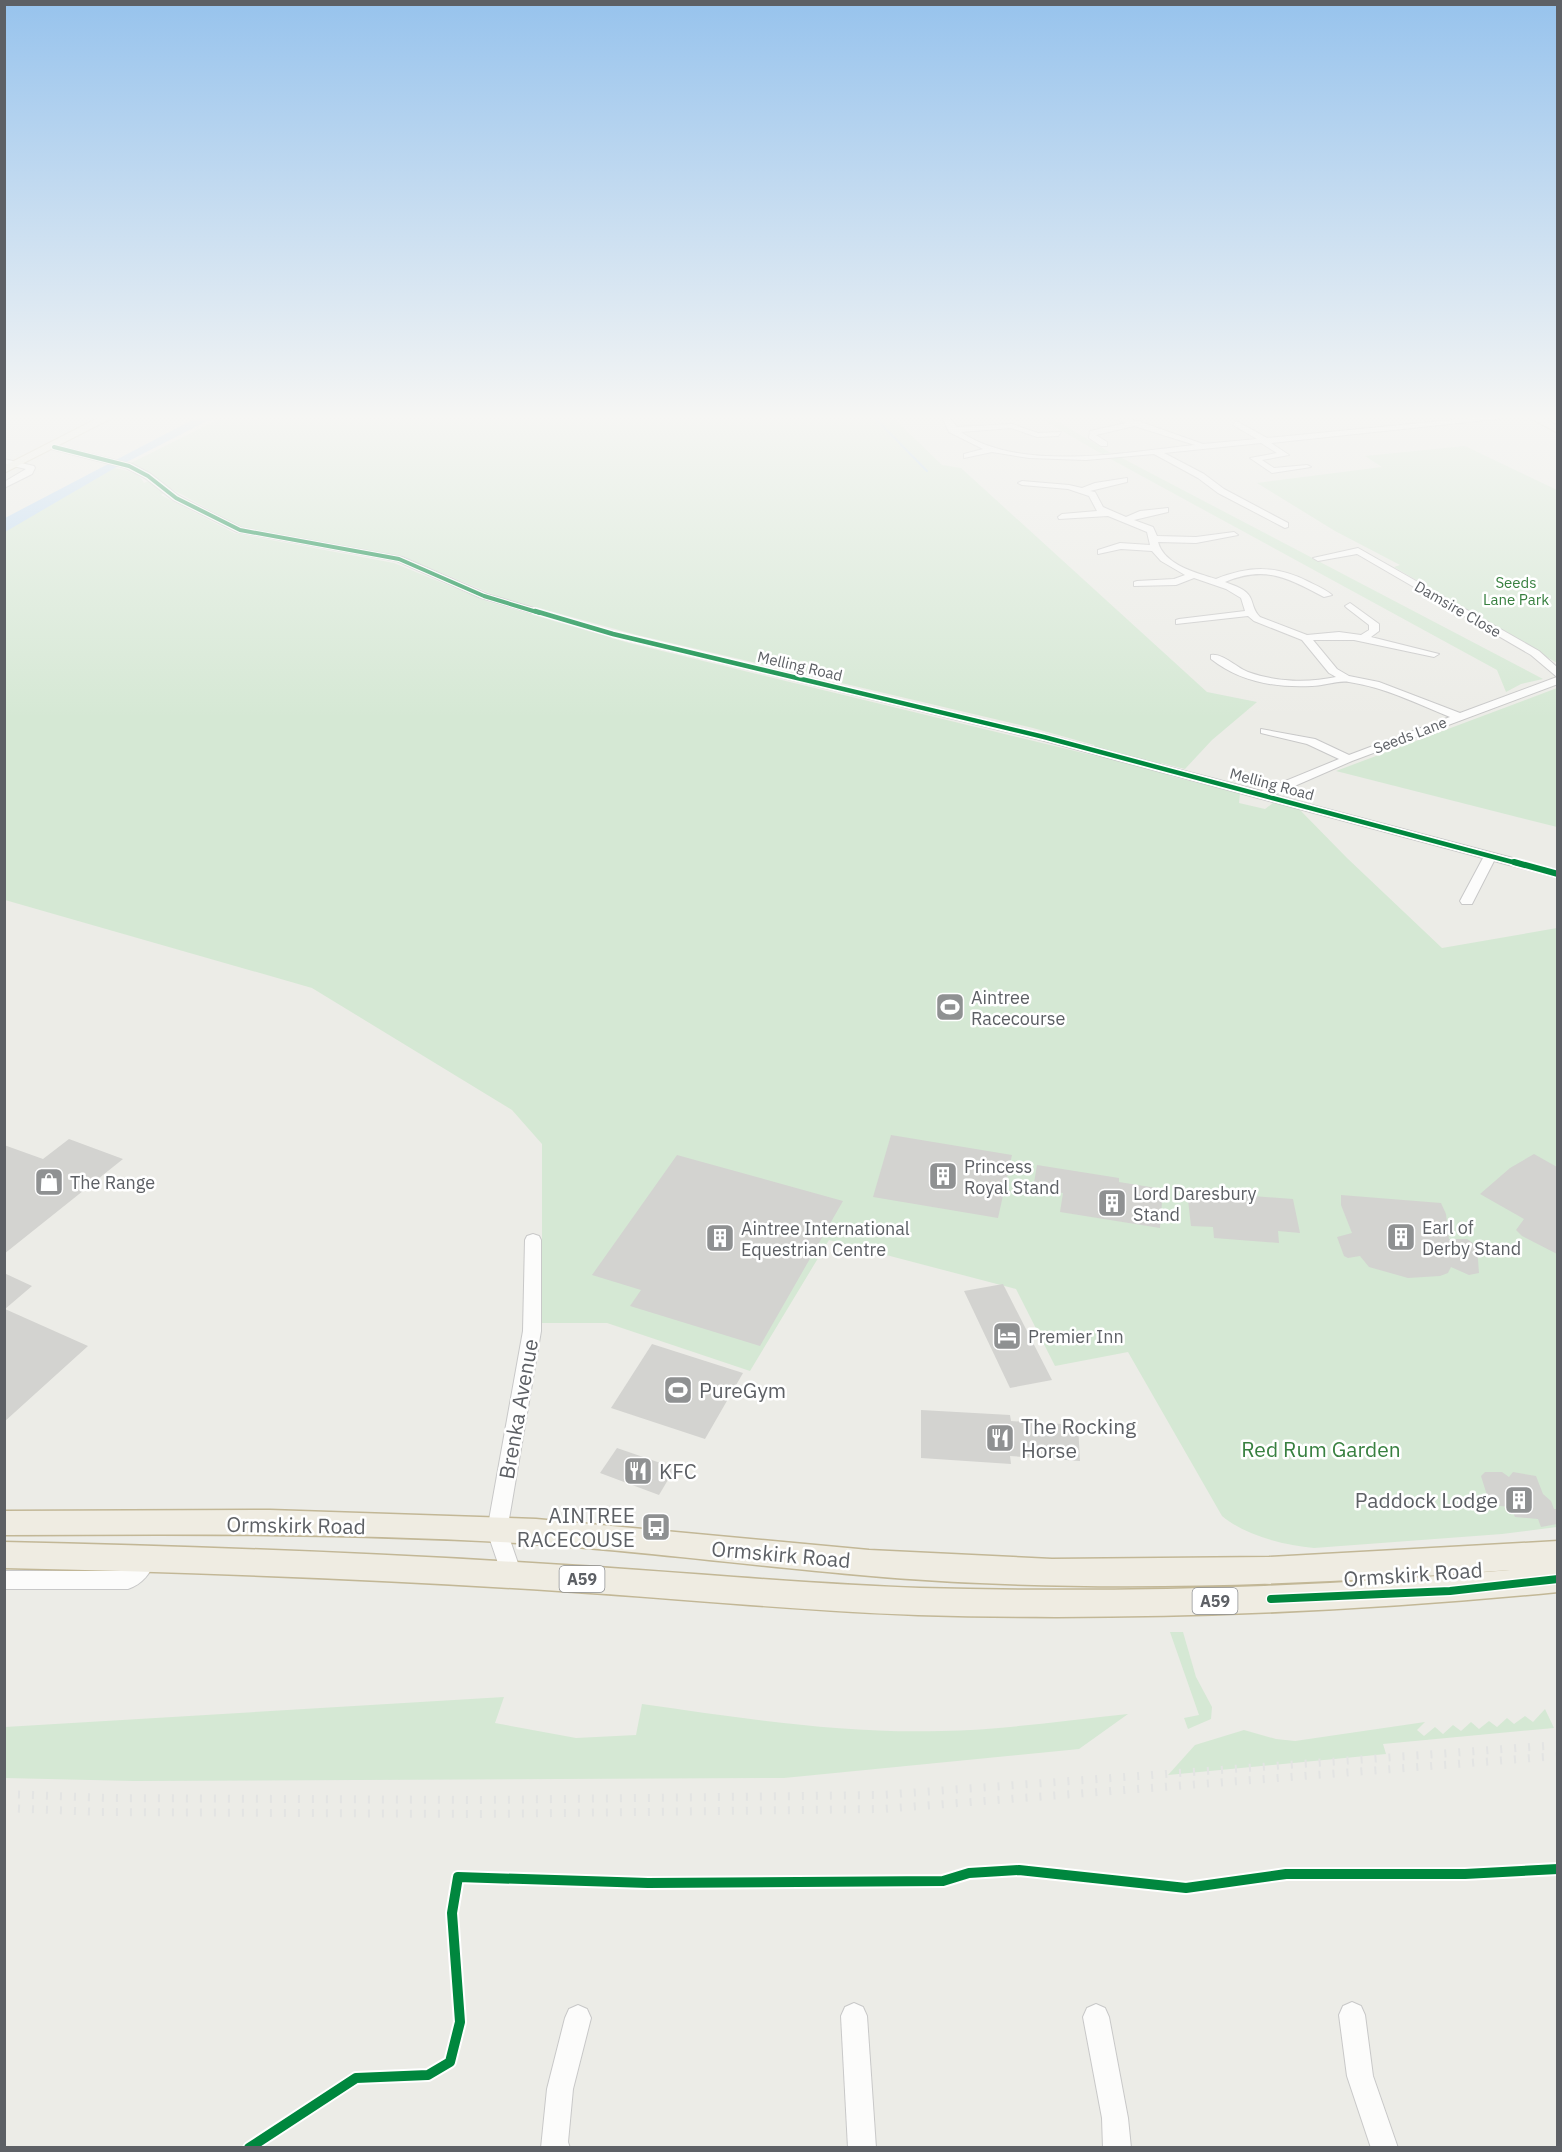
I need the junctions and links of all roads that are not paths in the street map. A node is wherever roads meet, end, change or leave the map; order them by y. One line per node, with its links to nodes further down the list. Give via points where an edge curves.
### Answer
1 (213, 517): 28 (street, Melling Road, via 249,533 399,559 484,596 612,634 990,723)
2 (1123, 517): 5 (street)
3 (1132, 517): 5 (street)
4 (1271, 517): 6 (street)
5 (1128, 519): 8 (street, via 1150,529)
6 (1285, 525)
7 (1234, 535): 8 (street)
8 (1155, 544): 9 (street, via 1120,546); 11 (street, via 1166,560)
9 (1101, 552)
10 (1318, 558): 22 (street, Damsire Close, via 1358,551 1535,653)
11 (1195, 574): 12 (street); 13 (street, via 1176,582)
12 (1218, 582): 14 (street, via 1248,569 1276,570); 16 (street, via 1246,597)
13 (1137, 584)
14 (1328, 595)
15 (1350, 606): 19 (street, via 1374,624 1374,632)
16 (1250, 613): 17 (street); 18 (street)
17 (1179, 622)
18 (1306, 638): 19 (street, via 1338,634); 23 (street, via 1325,663)
19 (1363, 638): 20 (street)
20 (1434, 654)
21 (1215, 657): 23 (street, via 1226,668 1295,684 1325,684)
22 (1557, 674)
23 (1346, 678): 25 (street, via 1375,684)
24 (1557, 680): 25 (street, Seeds Lane)
25 (1458, 716): 27 (street, Seeds Lane)
26 (1265, 731): 27 (street, via 1285,740 1311,741)
27 (1348, 759): 28 (street, Seeds Lane)
28 (1265, 794): 29 (street, Melling Road)
29 (1491, 855): 30 (street, Melling Road); 31 (street)
30 (1557, 874)
31 (1467, 901)
32 (533, 1240): 34 (street, Brenka Avenue, via 532,1331)
33 (4, 1523): 34 (highway, Ormskirk Road / A59, via 318,1524)
34 (497, 1531): 35 (highway, Ormskirk Road / A59, via 999,1570 1288,1570); 38 (street, Brenka Avenue)
35 (1557, 1554)
36 (4, 1556): 37 (highway, Ormskirk Road / A59)
37 (147, 1559): 38 (highway, Ormskirk Road / A59); 40 (street, via 128,1580)
38 (512, 1575): 39 (highway, Ormskirk Road / A59, via 913,1601 1148,1604 1450,1591)
39 (1557, 1579)
40 (4, 1580)
41 (1352, 2015): 48 (street, via 1360,2076)
42 (854, 2016): 46 (street)
43 (1096, 2017): 47 (street)
44 (578, 2018): 45 (street, via 560,2089)
45 (556, 2148)
46 (862, 2148)
47 (1117, 2148)
48 (1385, 2148)

